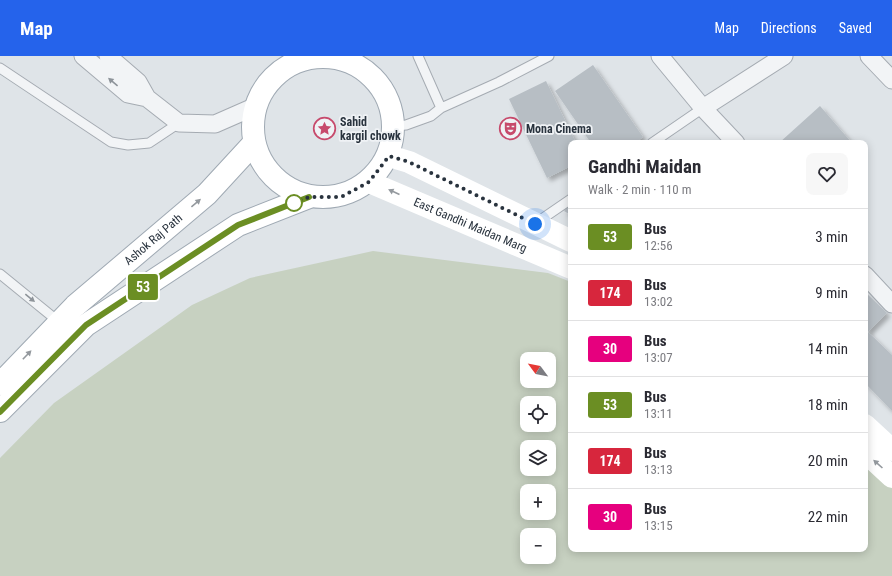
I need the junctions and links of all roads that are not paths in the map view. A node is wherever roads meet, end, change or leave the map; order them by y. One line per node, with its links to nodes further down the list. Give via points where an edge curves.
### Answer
1 (83, 56): 12 (street, one-way to 1, via 128,94)
2 (108, 56): 12 (street, via 138,82)
3 (418, 56): 14 (lane)
4 (549, 56): 14 (lane)
5 (660, 56): 15 (street)
6 (784, 56): 15 (street)
7 (869, 56): 11 (street)
8 (293, 60): 9 (main road, via 317,56); 13 (main road, via 269,81)
9 (370, 64): 17 (main road, via 388,96)
10 (0, 68): 16 (lane, via 111,142 128,145 149,143)
11 (892, 80)
12 (147, 98): 16 (street)
13 (256, 106): 16 (street, via 215,124); 20 (main road, via 252,124)
14 (441, 108): 17 (lane, via 431,116 406,126)
15 (703, 108): 18 (lane); 19 (street)
16 (179, 123)
17 (395, 126): 21 (main road)
18 (656, 140)
19 (733, 140)
20 (254, 143): 23 (main road, via 264,168 284,187); 31 (main road, Ashok Raj Path, one-way to 20, via 207,194)
21 (389, 156): 22 (main road); 25 (main road, via 409,162)
22 (369, 182): 23 (main road, via 341,197); 27 (main road, East Gandhi Maidan Marg, one-way to 22)
23 (309, 197): 33 (main road, via 238,225 86,325)
24 (568, 201): 25 (lane)
25 (535, 224): 26 (main road)
26 (568, 240)
27 (568, 267)
28 (0, 274): 31 (lane, one-way to 31)
29 (868, 278): 30 (street)
30 (892, 304)
31 (59, 322): 32 (main road, Ashok Raj Path, one-way to 31)
32 (0, 384)
33 (0, 412)
34 (868, 428): 35 (main road)
35 (892, 450)
36 (868, 455): 37 (main road, one-way to 36)
37 (892, 476)

